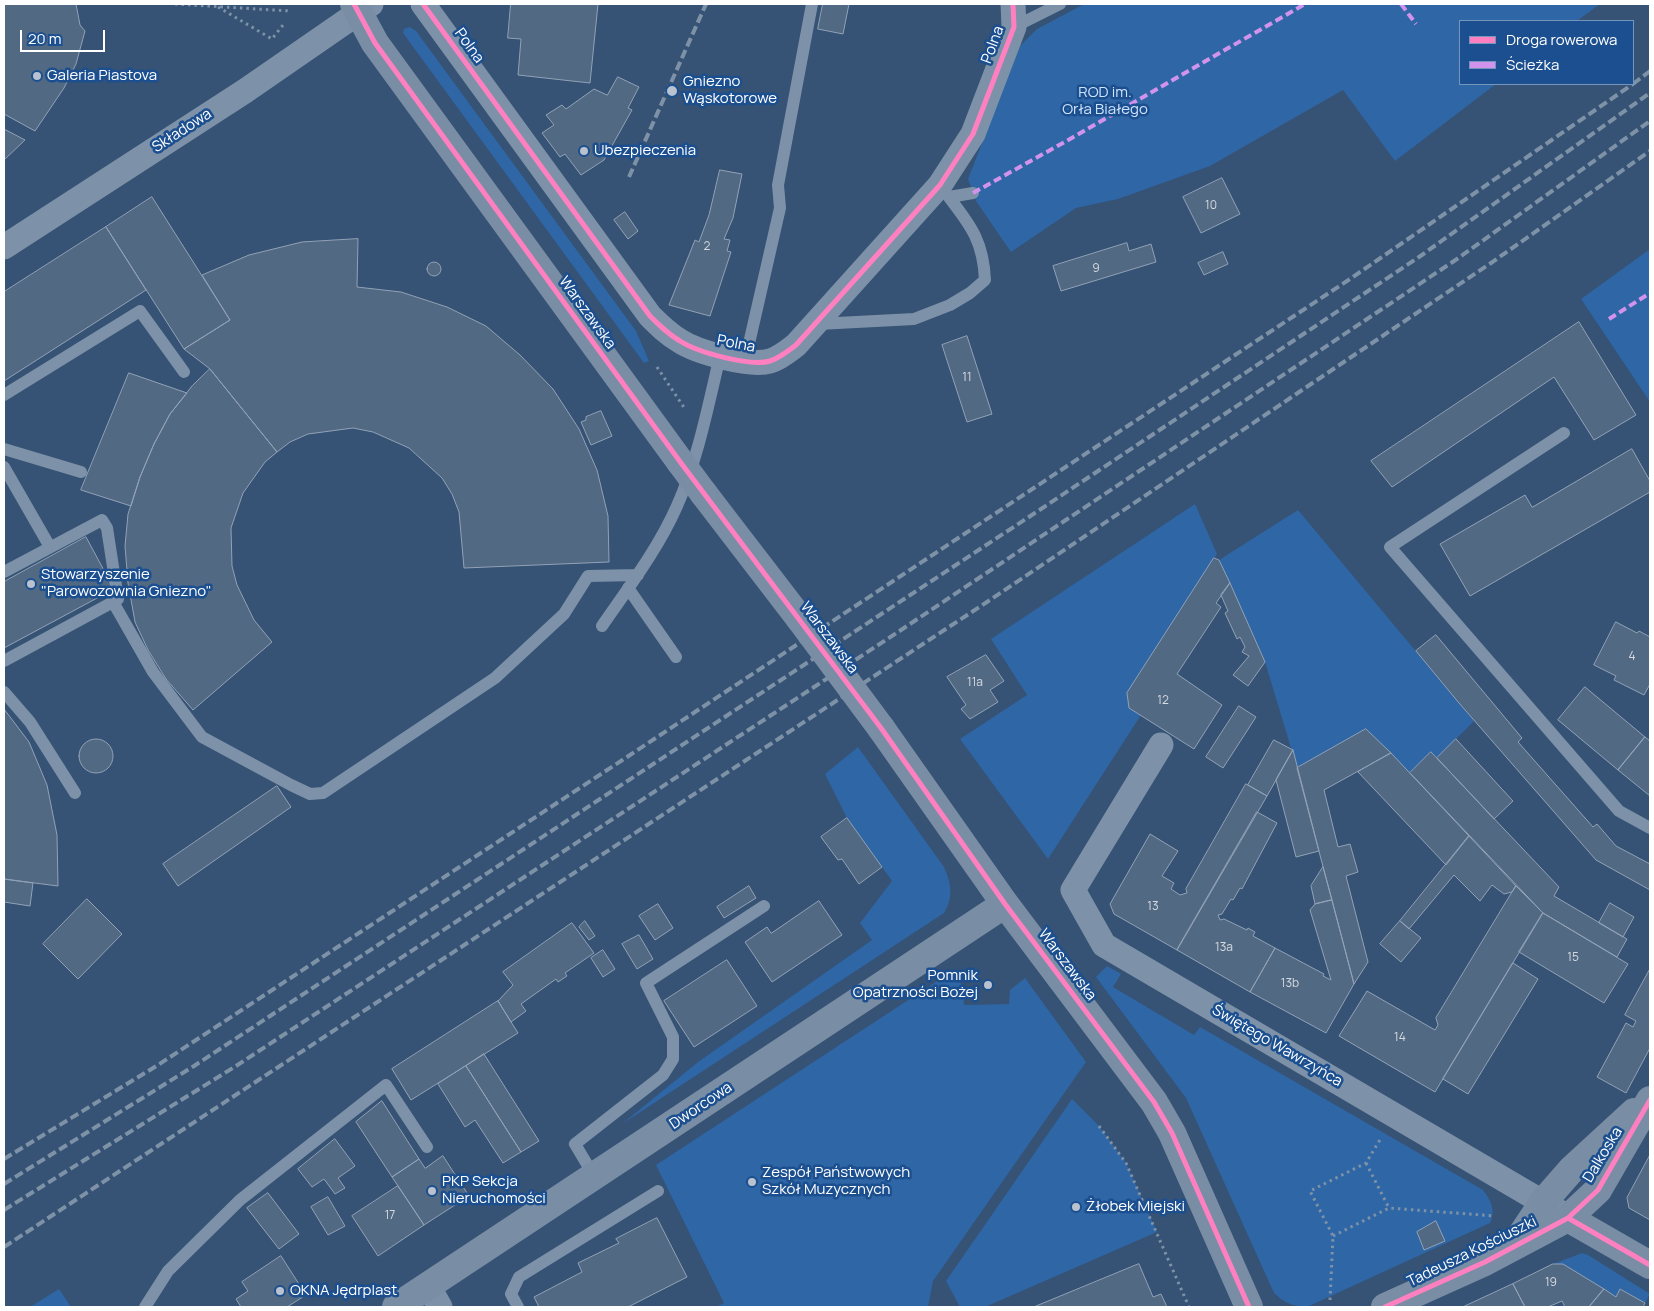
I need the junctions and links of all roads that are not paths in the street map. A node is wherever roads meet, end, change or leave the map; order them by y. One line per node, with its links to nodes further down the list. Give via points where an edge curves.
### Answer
1 (423, 4): 10 (street, Polna, via 650,316 682,342)
2 (812, 4): 11 (lane, via 778,185 780,208)
3 (1060, 4): 5 (lane, Polna)
4 (361, 7): 8 (street, Składowa, via 245,91); 30 (street, Warszawska, bridge, via 375,43 681,463 881,728)
5 (1013, 15): 6 (street, Polna, via 973,134)
6 (944, 191): 7 (lane); 9 (street, Polna); 9 (lane, via 978,239 984,257 985,280 950,305 914,319)
7 (973, 192)
8 (4, 247)
9 (815, 324): 11 (street, Polna, via 781,356 769,362)
10 (720, 356): 11 (street, Polna); 20 (lane, via 677,506)
11 (745, 361)
12 (184, 372): 13 (lane, via 140,311)
13 (4, 395)
14 (1564, 433): 29 (lane, via 1390,546 1619,810)
15 (4, 449): 17 (lane)
16 (4, 467): 18 (lane)
17 (82, 472)
18 (50, 547): 19 (lane); 22 (lane, via 102,520 108,528 118,599)
19 (4, 572)
20 (638, 575): 21 (lane); 22 (lane, via 588,576 564,614 495,678 323,793 310,794 202,737 153,672)
21 (628, 588): 23 (lane); 24 (lane)
22 (113, 602): 25 (lane)
23 (602, 626)
24 (676, 657)
25 (4, 661)
26 (4, 692): 28 (lane, via 30,722)
27 (1161, 745): 36 (street, Świętego Wawrzyńca, via 1073,890 1104,945)
28 (75, 793)
29 (1650, 828)
30 (1005, 904): 34 (street, Dworcowa); 44 (street, Warszawska, via 1154,1102 1172,1133)
31 (764, 906): 34 (lane, via 646,982 673,1037 673,1059 663,1075 575,1144)
32 (1650, 1099): 36 (street, via 1572,1169); 37 (street, Dalkoska, via 1598,1190)
33 (427, 1147): 41 (lane, via 386,1084 240,1200 168,1270)
34 (594, 1176): 40 (street, Dworcowa)
35 (658, 1191): 43 (lane, via 519,1277 511,1294)
36 (1544, 1202): 37 (street, Świętego Wawrzyńca); 38 (street)
37 (1568, 1218): 38 (street, Tadeusza Kościuszki); 39 (street, Świętego Wawrzyńca)
38 (1514, 1247): 45 (street, Tadeusza Kościuszki)
39 (1650, 1265)
40 (434, 1297): 42 (street, Dworcowa)
41 (146, 1307)
42 (396, 1307)
43 (518, 1307)
44 (1249, 1307)
45 (1385, 1307)

